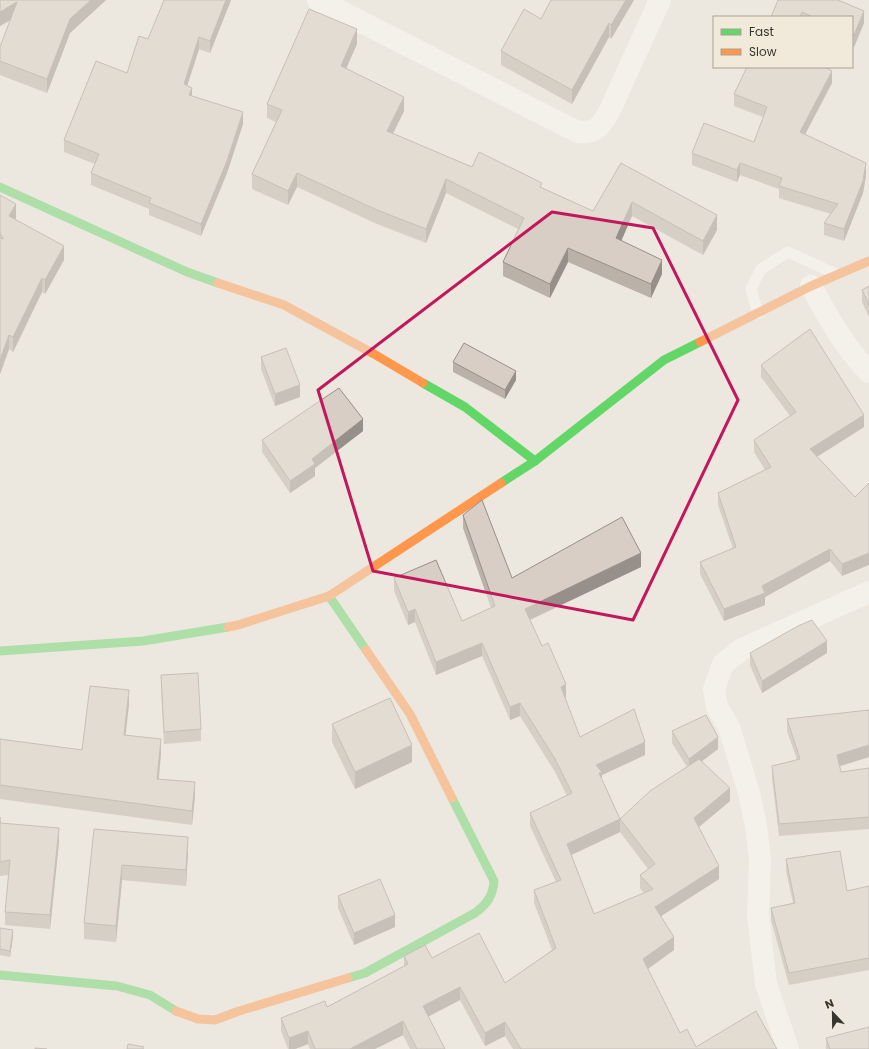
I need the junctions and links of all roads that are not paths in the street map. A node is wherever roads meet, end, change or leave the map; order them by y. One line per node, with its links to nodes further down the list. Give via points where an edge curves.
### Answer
1 (318, 0): 2 (street, via 578,132 589,132 600,127)
2 (660, 0)
3 (0, 187): 9 (street, via 187,272 284,305 465,407)
4 (869, 261): 5 (street)
5 (837, 275): 6 (street); 7 (lane, via 788,252 761,269 751,289)
6 (811, 286): 7 (street); 8 (street, via 837,333)
7 (758, 313): 9 (street, via 664,360)
8 (869, 372)
9 (535, 461): 11 (street)
10 (869, 592): 14 (street, via 742,649 723,664 714,688 717,707 729,727 752,806 760,859 758,915 766,984)
11 (329, 596): 12 (street, via 238,625 143,641); 13 (street, via 410,714 494,881 489,902 475,913 365,973 215,1020 198,1019 176,1011 150,995 116,986)
12 (0, 651)
13 (0, 975)
14 (788, 1049)

